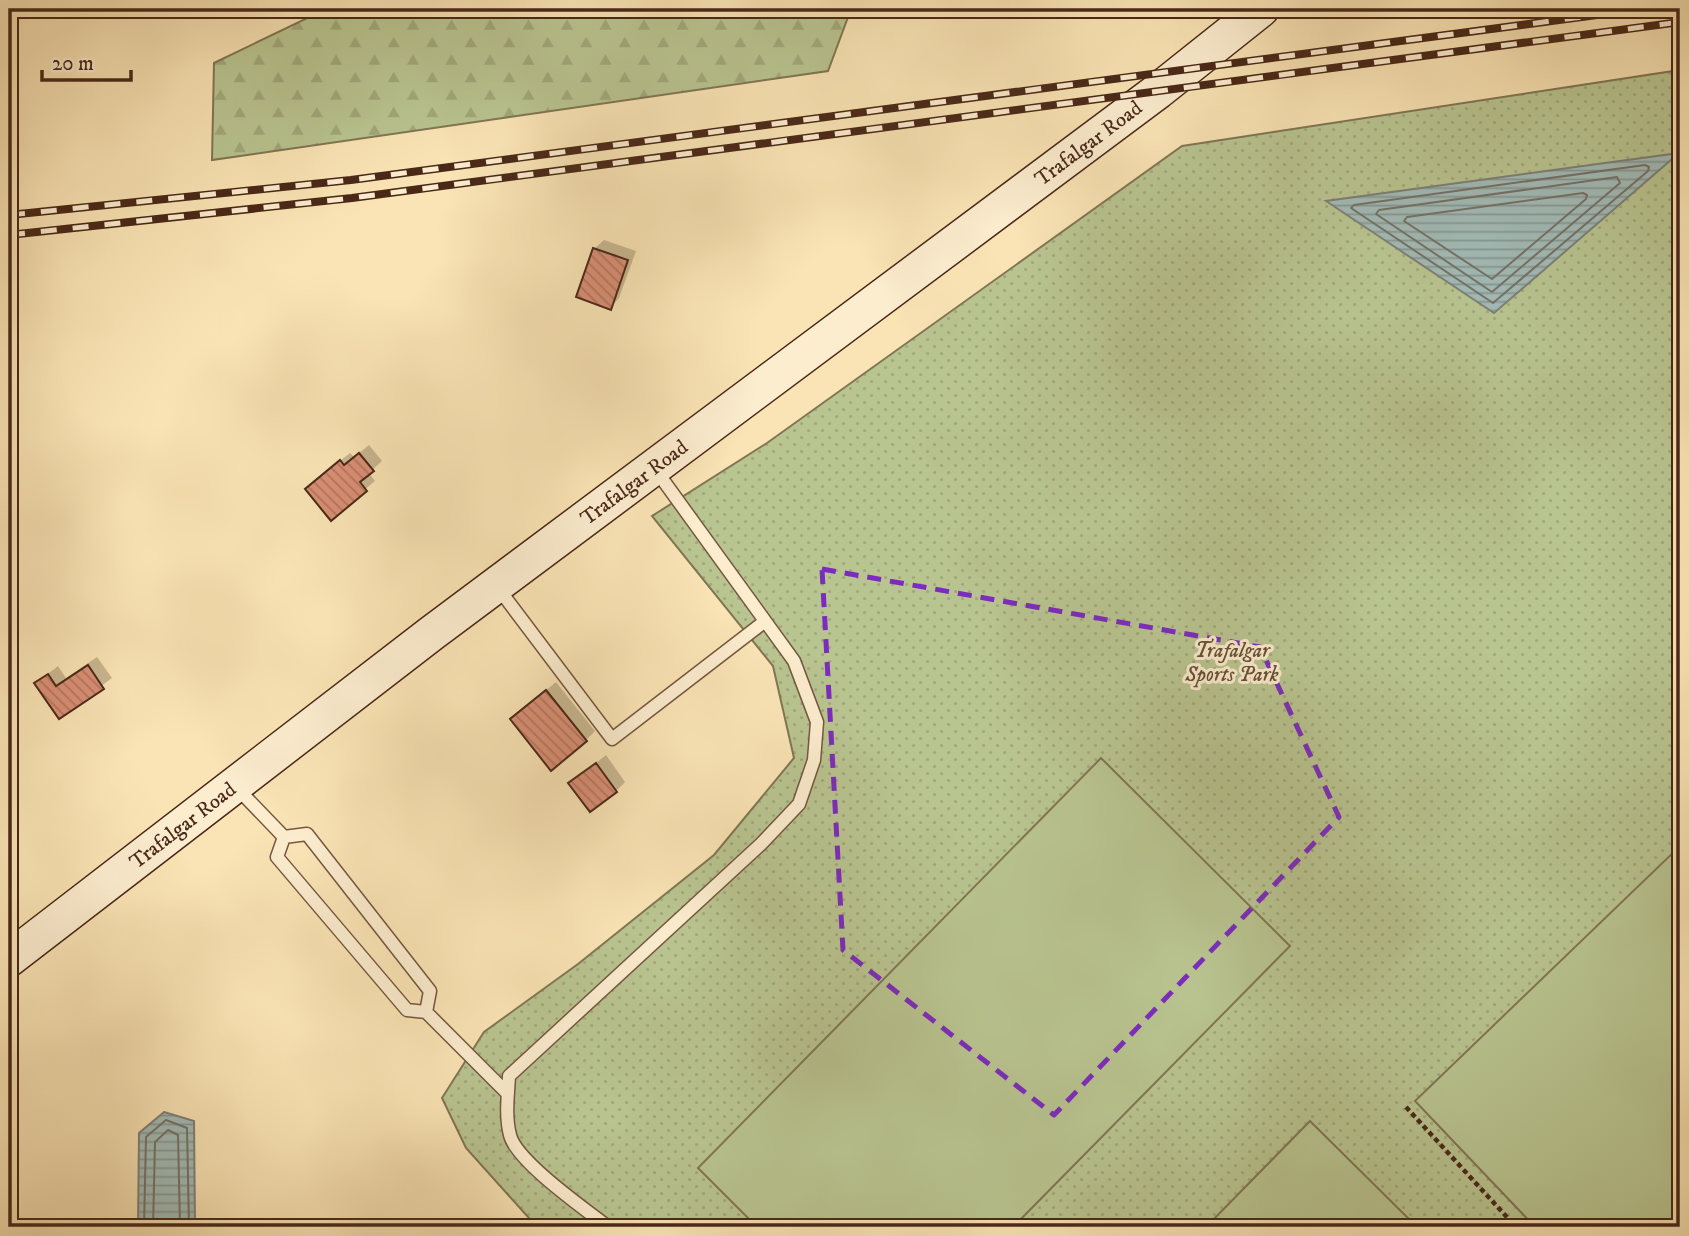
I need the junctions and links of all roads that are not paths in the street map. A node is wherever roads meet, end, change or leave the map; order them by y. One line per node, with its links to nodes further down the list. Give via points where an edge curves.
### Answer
1 (1261, 9): 2 (main road, Trafalgar Road, via 1158,91)
2 (653, 467): 3 (main road, Trafalgar Road); 4 (lane)
3 (496, 585): 4 (lane, via 612,739); 5 (main road, Trafalgar Road)
4 (764, 622): 9 (lane, via 794,662 817,722 814,760 799,803 761,844 509,1076)
5 (234, 785): 6 (lane); 7 (main road, Trafalgar Road)
6 (284, 837): 8 (lane, via 277,857 407,1010); 8 (lane, via 307,834 430,991)
7 (9, 959)
8 (426, 1012): 9 (lane)
9 (508, 1094): 10 (lane, via 510,1138 537,1170)
10 (608, 1227)

